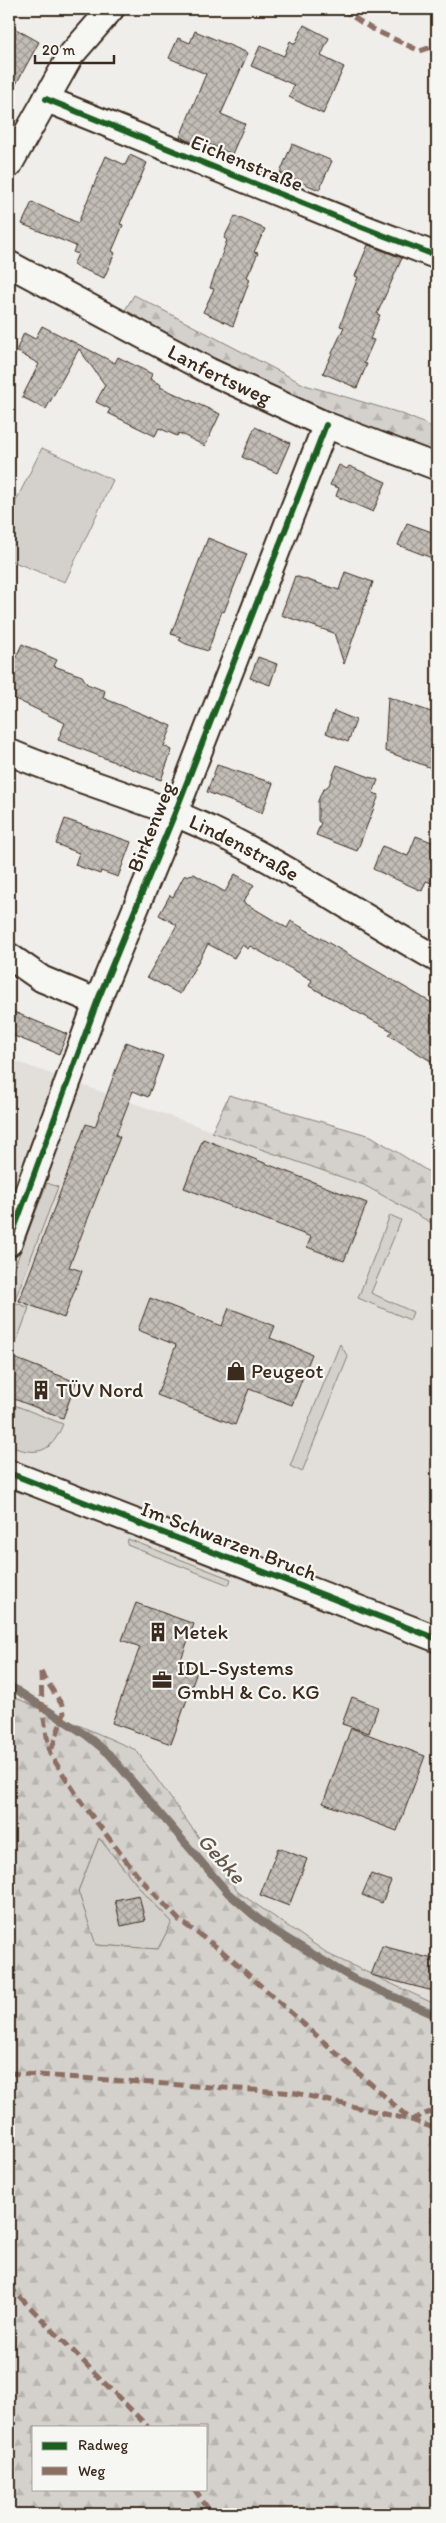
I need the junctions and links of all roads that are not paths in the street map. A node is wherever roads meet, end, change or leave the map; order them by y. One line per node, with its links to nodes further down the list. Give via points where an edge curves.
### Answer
1 (111, 9): 2 (street, via 72,55)
2 (46, 99): 3 (street); 4 (street, Eichenstraße)
3 (9, 165)
4 (437, 256)
5 (9, 264): 6 (street, Lanfertsweg, via 170,352)
6 (326, 425): 7 (street, Lanfertsweg); 9 (street, Birkenweg)
7 (437, 467)
8 (9, 752): 9 (street, Lindenstraße)
9 (175, 813): 11 (street, Lindenstraße, via 252,850); 12 (street, Birkenweg)
10 (9, 956): 12 (street, via 42,978)
11 (437, 959)
12 (97, 1002): 13 (street, Birkenweg)
13 (9, 1243)
14 (9, 1474): 15 (street, Im Schwarzen Bruch)
15 (437, 1639)

